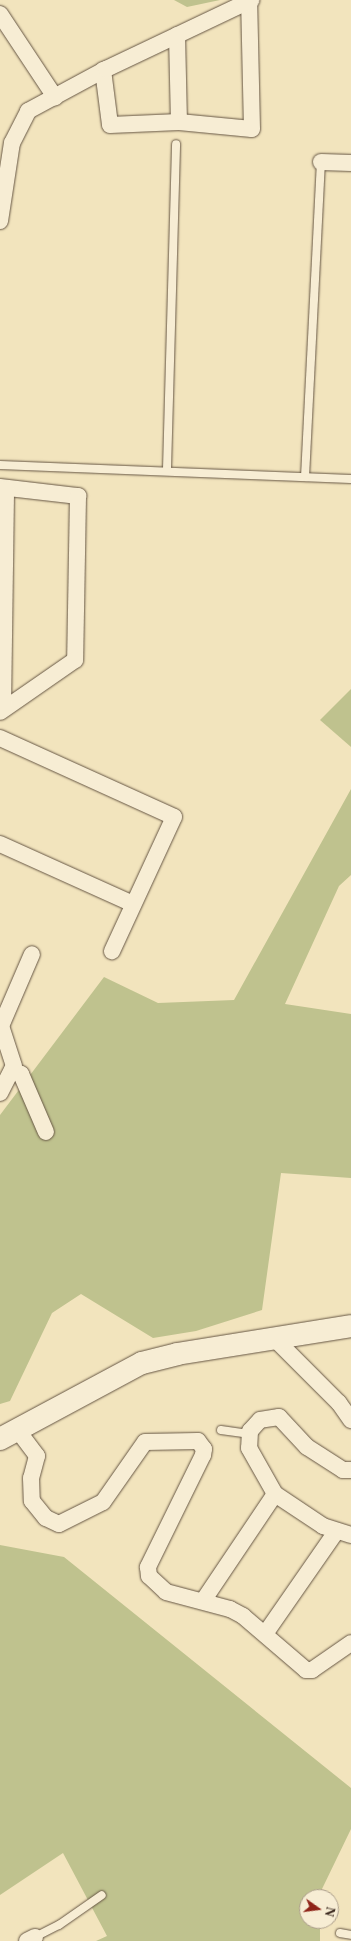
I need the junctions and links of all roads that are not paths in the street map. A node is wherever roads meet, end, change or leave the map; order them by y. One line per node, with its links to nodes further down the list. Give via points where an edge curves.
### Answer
1 (250, 0): 3 (street); 6 (street, via 252,130)
2 (0, 14): 5 (street)
3 (177, 35): 4 (street); 6 (street)
4 (103, 70): 5 (street); 6 (street, via 110,125)
5 (55, 96): 10 (street, via 28,111 12,143)
6 (179, 122)
7 (176, 144): 13 (lane)
8 (321, 162): 9 (street); 14 (lane)
9 (351, 163)
10 (0, 217): 11 (street)
11 (0, 221)
12 (0, 465): 13 (lane)
13 (167, 470): 14 (lane)
14 (305, 477): 15 (lane)
15 (351, 479)
16 (3, 488): 17 (street); 18 (street, via 78,496 75,660)
17 (2, 633): 18 (street)
18 (2, 710)
19 (0, 738): 21 (street, via 174,817)
20 (0, 844): 21 (street)
21 (134, 904): 22 (street)
22 (112, 951)
23 (32, 954): 24 (street, via 1,1026 14,1066)
24 (12, 1070): 25 (street); 26 (street, via 21,1074)
25 (0, 1093)
26 (46, 1132)
27 (351, 1326): 28 (street)
28 (274, 1338): 29 (street, via 329,1393); 31 (street, via 142,1363)
29 (351, 1420)
30 (221, 1430): 32 (lane)
31 (8, 1433): 36 (street, via 37,1456 31,1478 32,1501 46,1518 59,1524 103,1502 145,1442 193,1440 202,1444 203,1455 148,1567 149,1576 163,1590)
32 (249, 1434): 33 (street, via 260,1420 279,1417 307,1447 343,1470); 34 (street, via 249,1448)
33 (351, 1470)
34 (275, 1494): 35 (street); 36 (street)
35 (343, 1533): 37 (street)
36 (204, 1601): 37 (street, via 230,1609)
37 (264, 1634): 38 (street, via 306,1670 312,1670)
38 (351, 1643)
39 (102, 1894): 42 (lane)
40 (340, 1933): 41 (lane)
41 (351, 1935)
42 (36, 1939)

